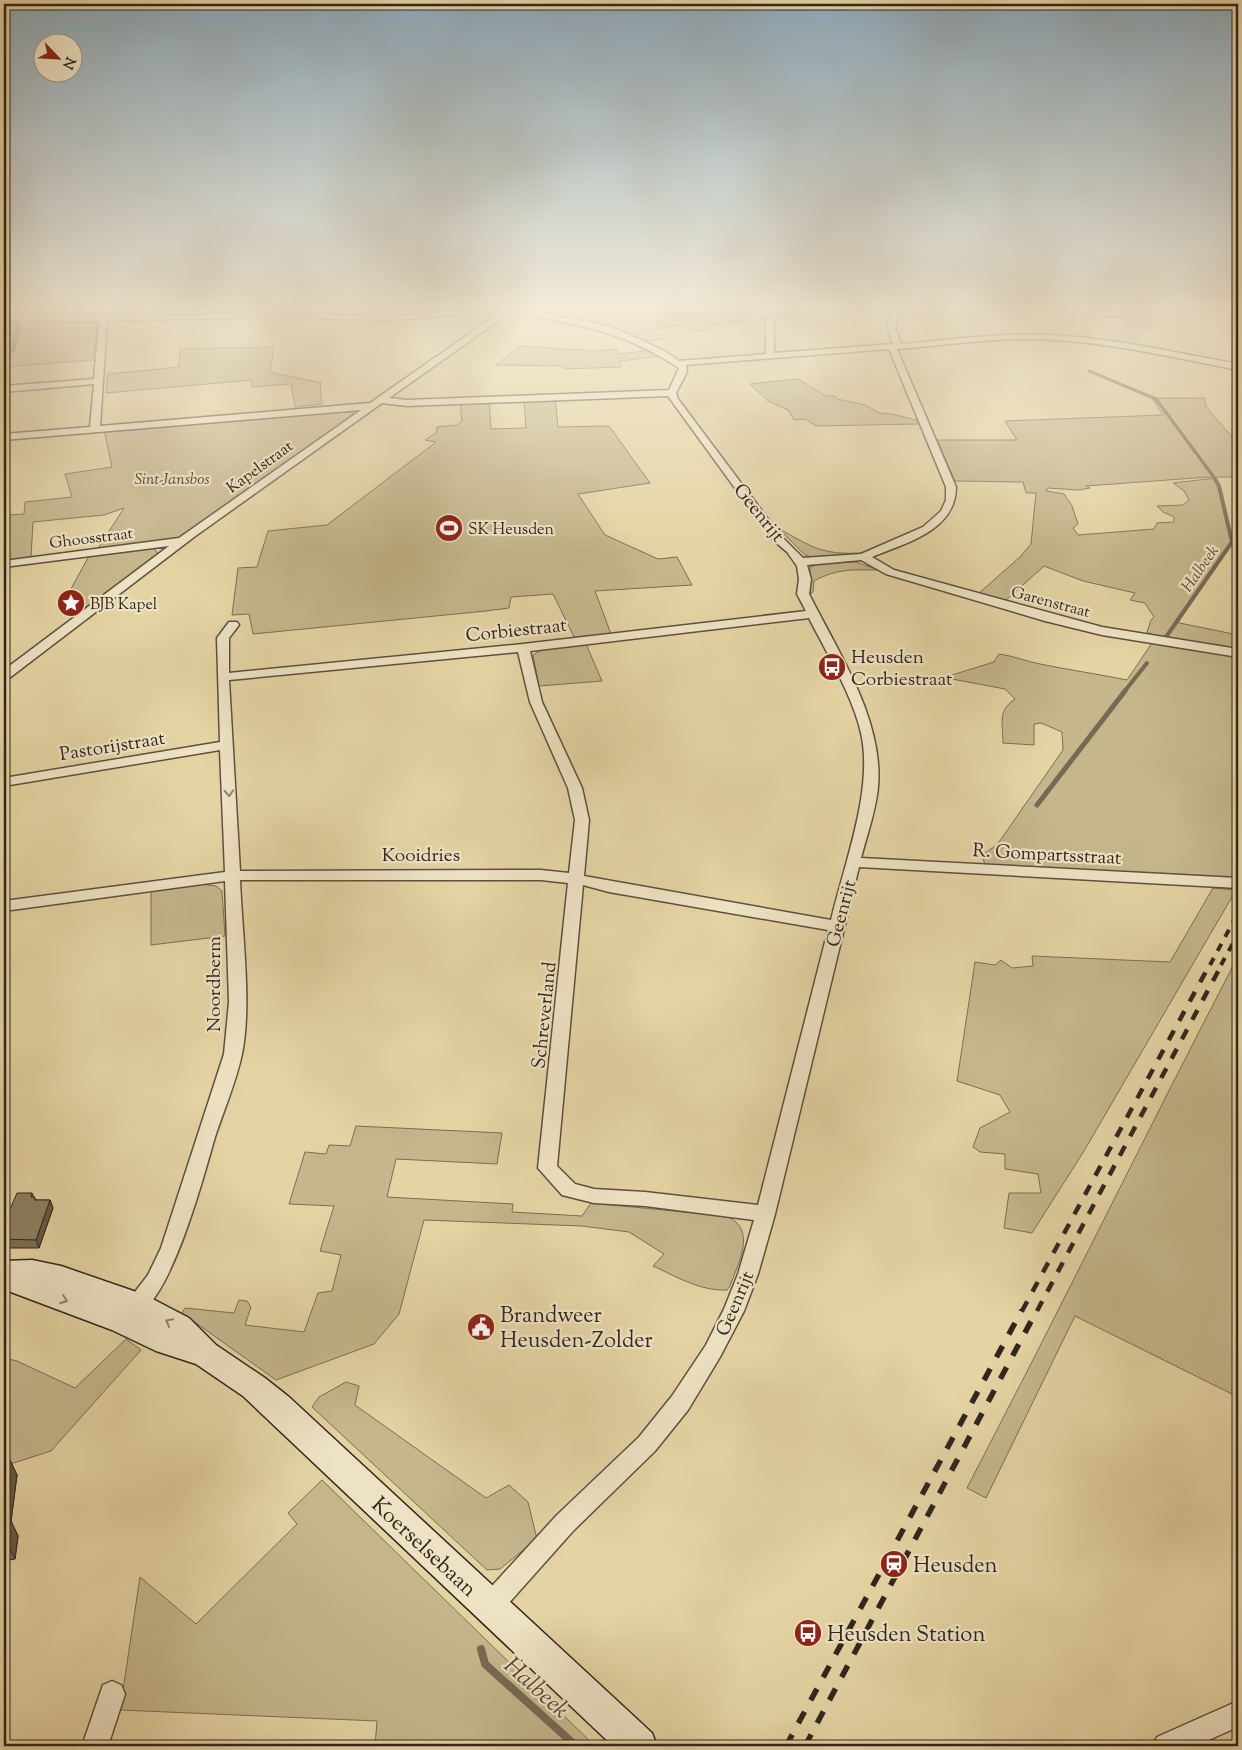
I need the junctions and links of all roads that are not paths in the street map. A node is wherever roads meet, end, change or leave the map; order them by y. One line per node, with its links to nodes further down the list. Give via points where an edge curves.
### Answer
1 (20, 388): 6 (street)
2 (98, 388): 9 (street)
3 (397, 388): 8 (street, Kapelstraat)
4 (675, 388): 7 (street)
5 (912, 388): 12 (street, via 951,487 951,500 946,512 927,530)
6 (4, 389)
7 (672, 393): 8 (street); 13 (street, Geenrijt, via 776,537 793,551)
8 (375, 403): 9 (street); 11 (street, Kapelstraat)
9 (95, 429): 10 (street)
10 (4, 437)
11 (182, 541): 14 (street, Ghoosstraat); 19 (street, Kapelstraat)
12 (863, 557): 13 (street); 18 (street, Garenstraat, via 890,572 1049,618 1102,631)
13 (800, 562): 15 (street, Geenrijt, via 805,579 803,594)
14 (4, 564)
15 (812, 614): 17 (street, Corbiestraat); 23 (street, Geenrijt, via 869,731 873,757 872,789)
16 (233, 625): 20 (street, Noordberm, via 223,638)
17 (523, 648): 20 (street, Corbiestraat); 25 (street, Schreverland, via 536,702 575,788 582,820)
18 (1238, 653)
19 (4, 676)
20 (223, 677): 21 (street, Noordberm)
21 (226, 745): 22 (street, Pastorijstraat); 24 (street, Noordberm, one-way to 24)
22 (4, 782)
23 (854, 862): 26 (street, R. Gompartsstraat); 28 (street, Geenrijt)
24 (231, 876): 25 (street, Kooidries, via 531,875); 27 (street, Kooidries); 31 (street, Noordberm, via 237,1002 234,1054 171,1248 155,1281)
25 (577, 879): 28 (street, Kooidries); 29 (street, Schreverland, via 547,1168 569,1190 594,1196)
26 (1238, 884)
27 (4, 906)
28 (836, 926): 29 (street, Geenrijt)
29 (765, 1214): 32 (street, Geenrijt, via 734,1311 680,1403 647,1444 565,1523)
30 (4, 1273): 31 (street, Koerselsebaan, via 32,1272 61,1278)
31 (129, 1313): 32 (street, Koerselsebaan, via 166,1342 205,1354 254,1387)
32 (490, 1606): 36 (street, Koerselsebaan)
33 (112, 1694): 35 (street)
34 (1238, 1714): 37 (street)
35 (95, 1746)
36 (639, 1746)
37 (1166, 1746)

